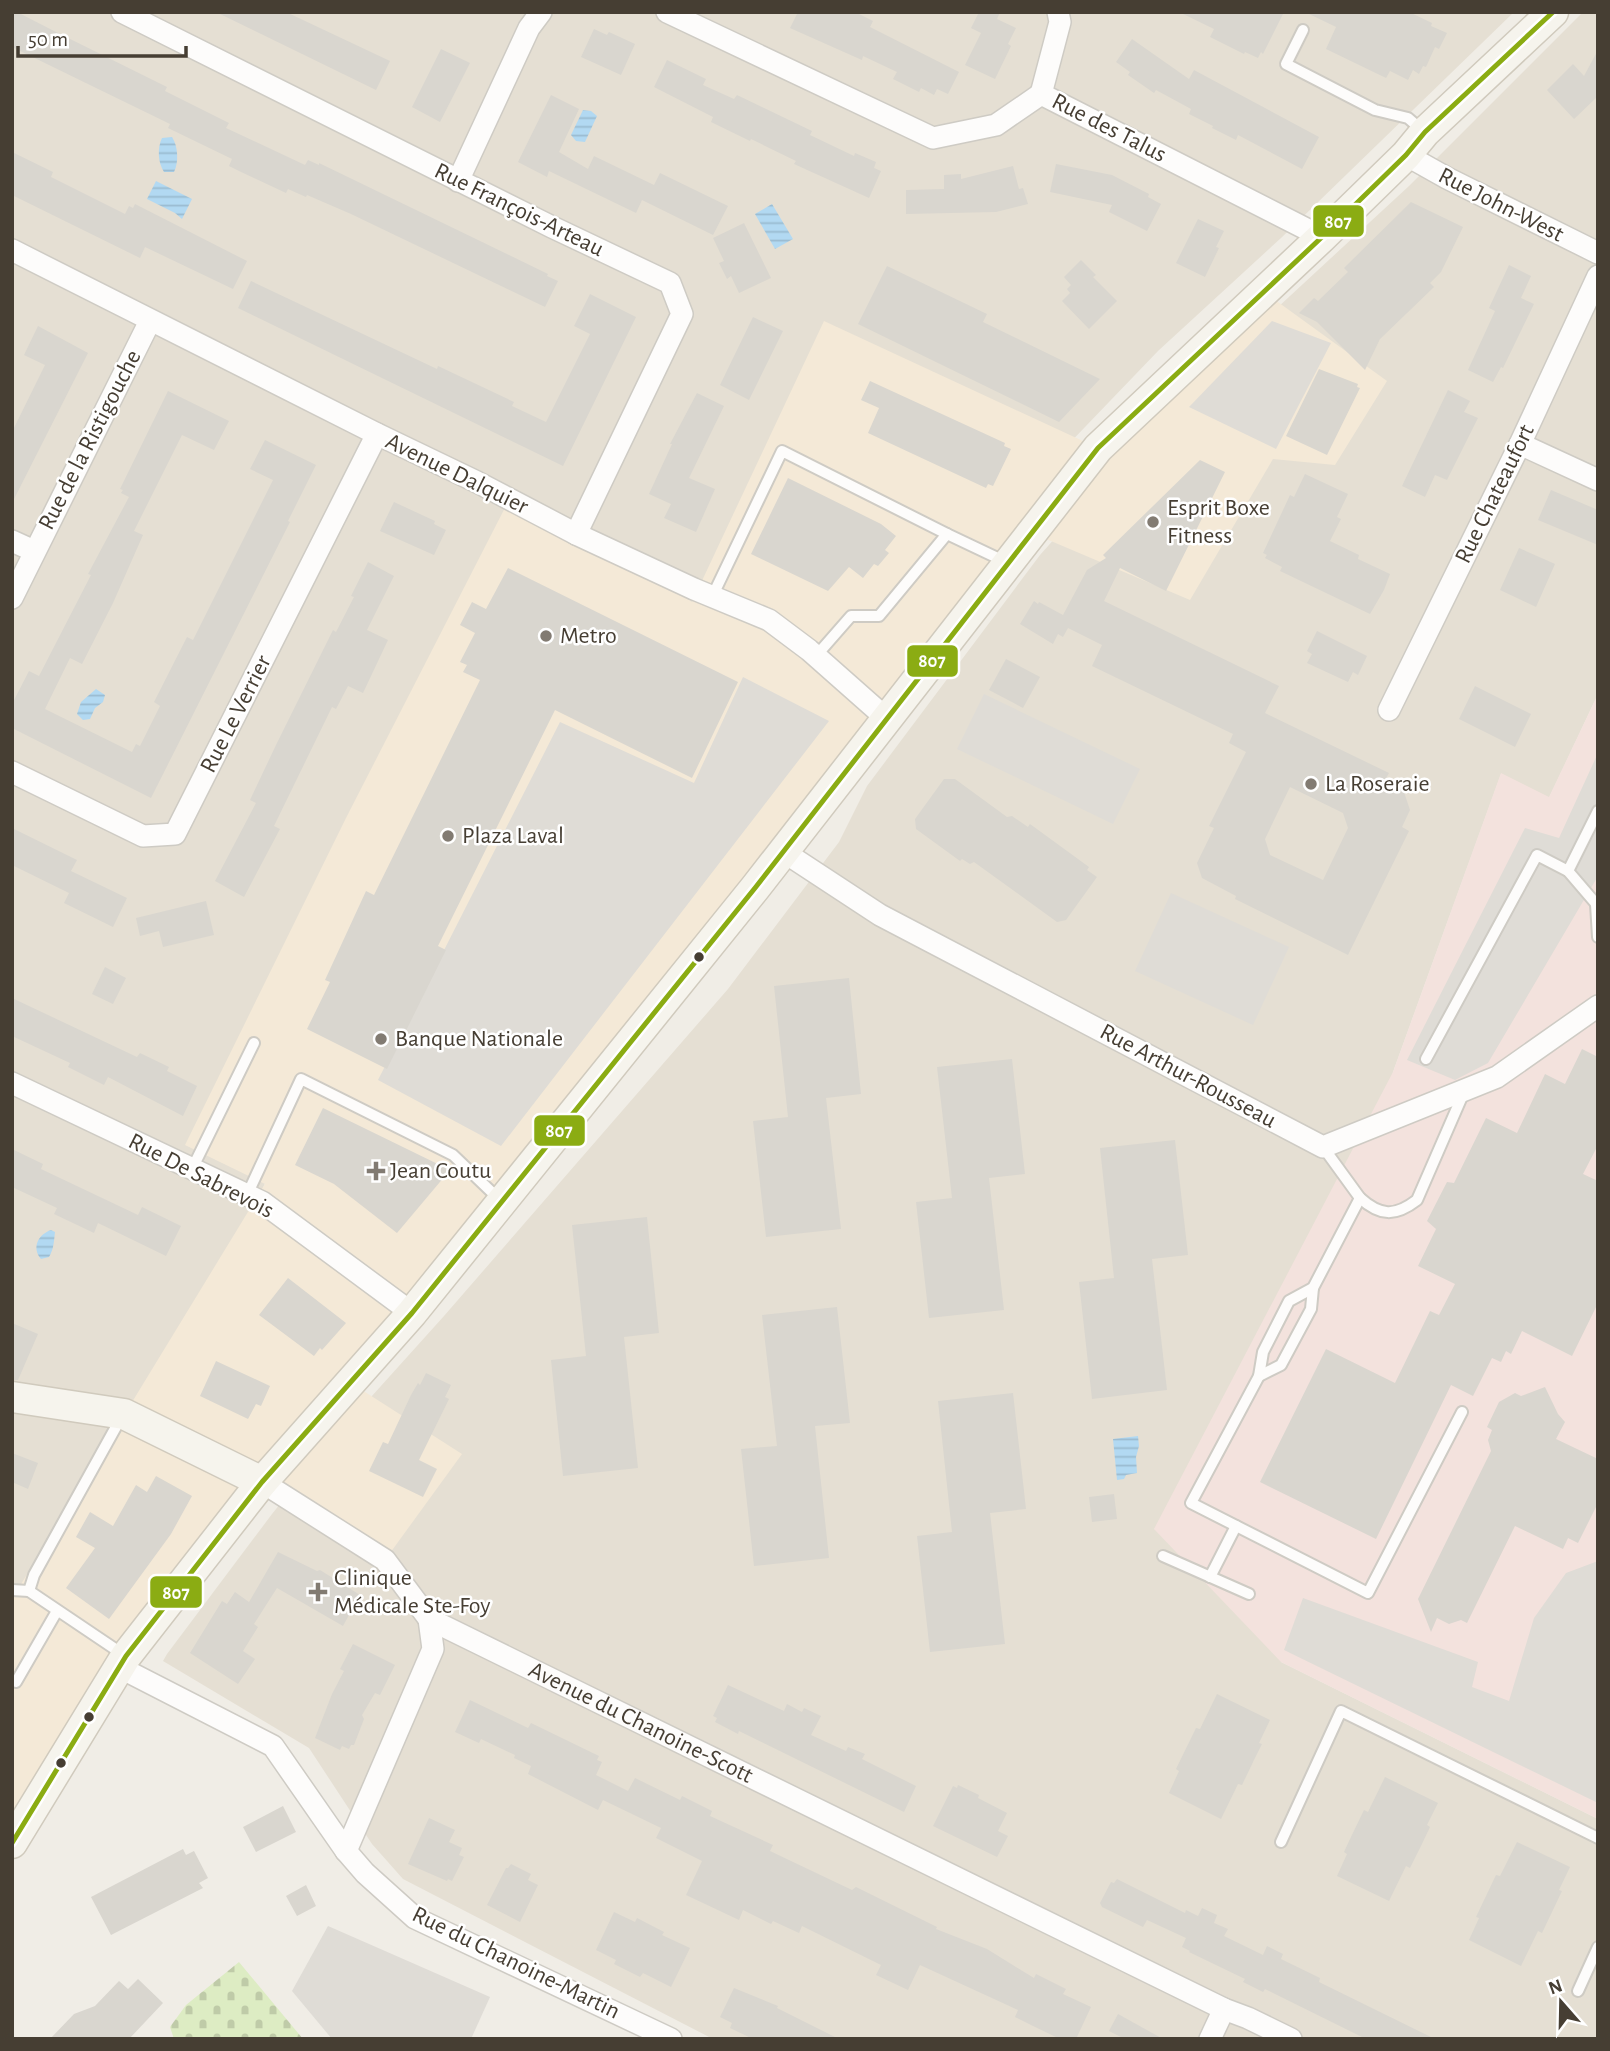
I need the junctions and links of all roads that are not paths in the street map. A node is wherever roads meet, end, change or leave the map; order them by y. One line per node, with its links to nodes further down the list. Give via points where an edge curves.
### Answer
1 (122, 12): 10 (street, Rue François-Arteau)
2 (541, 12): 10 (street, via 529,28)
3 (667, 12): 7 (street, Rue des Talus, via 933,138 996,125)
4 (1058, 12): 7 (street, via 1060,22)
5 (1553, 12): 8 (main road)
6 (1303, 30): 8 (lane, via 1286,64 1375,110 1408,118)
7 (1041, 93): 11 (street, Rue des Talus)
8 (1425, 132): 9 (main road)
9 (1406, 155): 11 (main road); 13 (street, Rue John-West)
10 (458, 181): 19 (street, Rue François-Arteau, via 670,283 682,314)
11 (1322, 237): 23 (main road, via 1098,448)
12 (12, 250): 15 (street, Avenue Dalquier)
13 (1598, 253)
14 (1598, 276): 17 (street, Rue Chateaufort)
15 (150, 321): 16 (street, Avenue Dalquier); 22 (street, Rue de la Ristigouche)
16 (377, 435): 19 (street, Avenue Dalquier); 29 (street, Rue Le Verrier, via 175,834 143,836)
17 (1520, 444): 18 (street); 27 (street, Rue Chateaufort)
18 (1598, 480)
19 (576, 534): 24 (street, Avenue Dalquier)
20 (947, 534): 23 (lane); 24 (lane, via 782,452); 26 (lane, via 879,616 851,616)
21 (12, 541): 22 (street)
22 (34, 551): 25 (street, Rue de la Ristigouche)
23 (1009, 563): 28 (main road)
24 (712, 597): 26 (street, Avenue Dalquier, via 769,620)
25 (12, 598)
26 (816, 656): 28 (street, Avenue Dalquier)
27 (1389, 710)
28 (887, 719): 31 (main road)
29 (12, 772)
30 (1598, 811): 32 (lane)
31 (784, 852): 40 (street, Rue Arthur-Rousseau, via 880,915); 44 (main road)
32 (1568, 872): 33 (lane); 37 (lane, via 1537,855)
33 (1597, 905): 34 (lane)
34 (1598, 937)
35 (1598, 1006): 39 (street, via 1497,1077)
36 (254, 1043): 41 (lane)
37 (1426, 1059)
38 (12, 1083): 41 (street, Rue De Sabrevois)
39 (1464, 1091): 40 (street); 43 (lane, via 1417,1200 1403,1211 1387,1213)
40 (1323, 1147): 43 (lane)
41 (192, 1169): 42 (street, Rue De Sabrevois)
42 (247, 1195): 44 (lane, via 301,1079 453,1155); 46 (street, Rue De Sabrevois)
43 (1360, 1198): 45 (lane)
44 (502, 1202): 46 (main road)
45 (1313, 1288): 47 (lane, via 1289,1301 1263,1352); 47 (lane, via 1311,1308 1281,1365)
46 (412, 1313): 51 (main road)
47 (1259, 1376): 52 (lane, via 1191,1503)
48 (12, 1397): 50 (main road, Avenue du Chanoine-Scott)
49 (1462, 1412): 52 (lane, via 1368,1593)
50 (124, 1414): 51 (main road, Avenue du Chanoine-Scott); 56 (lane)
51 (262, 1482): 59 (street, Avenue du Chanoine-Scott, via 385,1560); 60 (main road)
52 (1236, 1525): 54 (lane)
53 (1163, 1556): 54 (lane)
54 (1210, 1577): 57 (lane)
55 (12, 1590): 56 (lane)
56 (29, 1591): 58 (lane)
57 (1250, 1594)
58 (57, 1611): 60 (lane); 61 (lane)
59 (429, 1619): 65 (street, via 433,1649); 68 (street, Avenue du Chanoine-Scott)
60 (122, 1661): 64 (main road); 65 (street, Rue du Chanoine-Martin, via 273,1746)
61 (16, 1682)
62 (1598, 1838): 63 (lane, via 1341,1711)
63 (1281, 1842)
64 (12, 1843)
65 (346, 1851): 69 (street, Rue du Chanoine-Martin, via 415,1918)
66 (1598, 1947): 67 (lane)
67 (1578, 1991)
68 (1224, 2009): 70 (street); 71 (street, Avenue du Chanoine-Scott)
69 (671, 2039)
70 (1210, 2039)
71 (1291, 2039)

